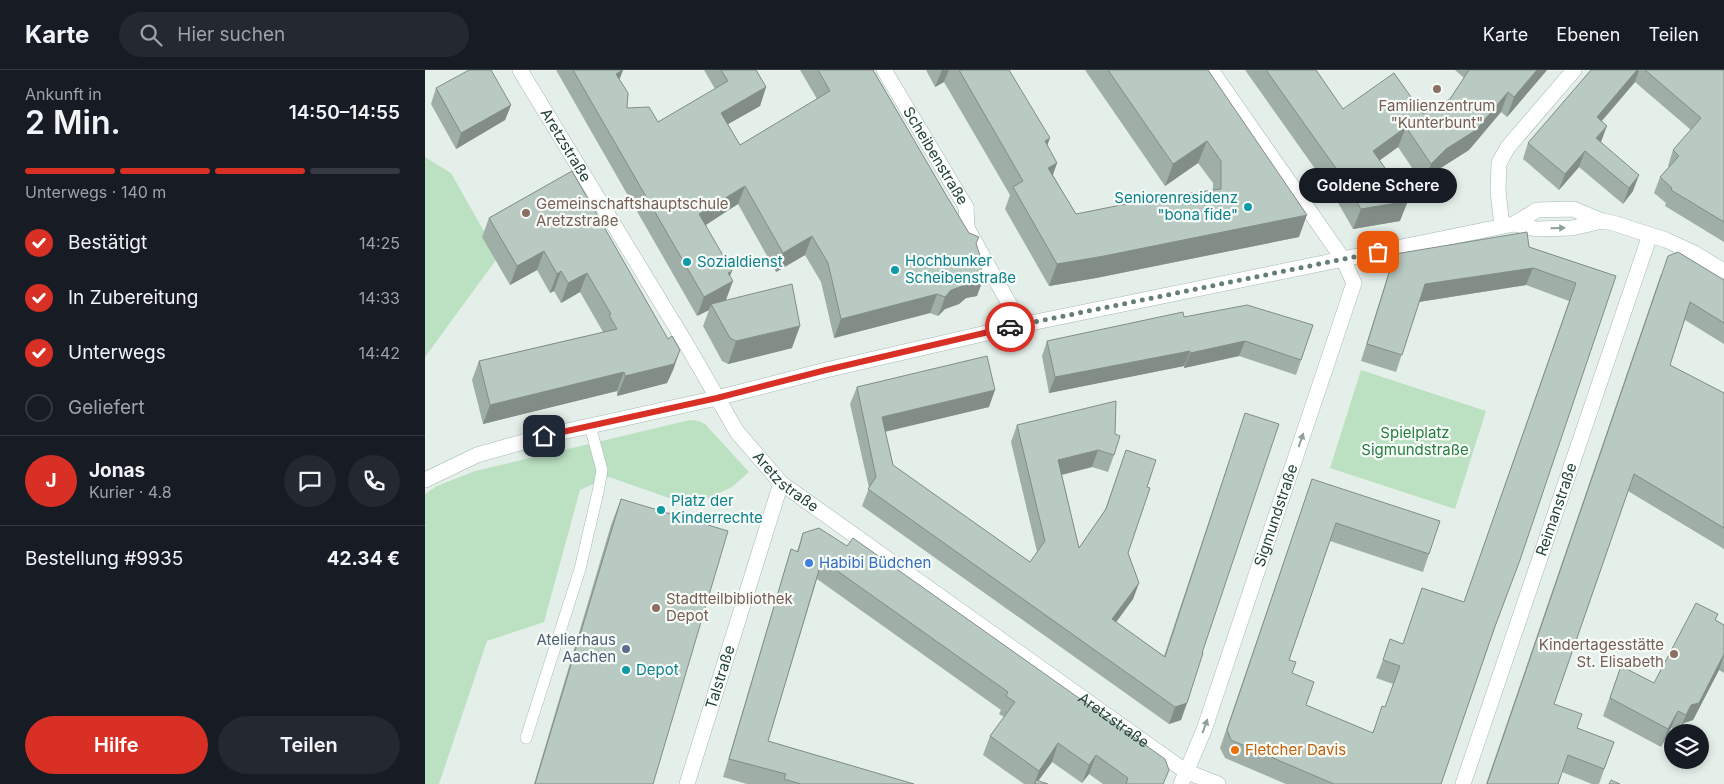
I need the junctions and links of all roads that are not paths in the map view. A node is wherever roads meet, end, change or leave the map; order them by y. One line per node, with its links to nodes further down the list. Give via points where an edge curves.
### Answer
1 (520, 70): 10 (street, Aretzstraße)
2 (883, 70): 9 (street, Scheibenstraße, via 966,207 967,228)
3 (1211, 70): 7 (street, Sigmundstraße)
4 (1574, 70): 5 (street, via 1508,147 1499,164 1498,191)
5 (1508, 225): 6 (street, via 1537,210 1573,209); 7 (street)
6 (1650, 235): 8 (street, via 1695,253); 18 (street, Reimanstraße)
7 (1343, 259): 9 (street); 15 (street, Sigmundstraße, one-way to 7, via 1204,730 1354,283)
8 (1724, 272)
9 (1021, 325): 10 (street)
10 (717, 398): 11 (street); 13 (street, Aretzstraße, via 737,432)
11 (590, 426): 12 (street, via 477,455); 14 (lane, via 601,470 598,492 580,569)
12 (425, 480)
13 (781, 483): 15 (street, Aretzstraße); 16 (street, Talstraße)
14 (526, 738)
15 (1183, 778): 17 (street, Aretzstraße)
16 (687, 784)
17 (1218, 784)
18 (1463, 784)

